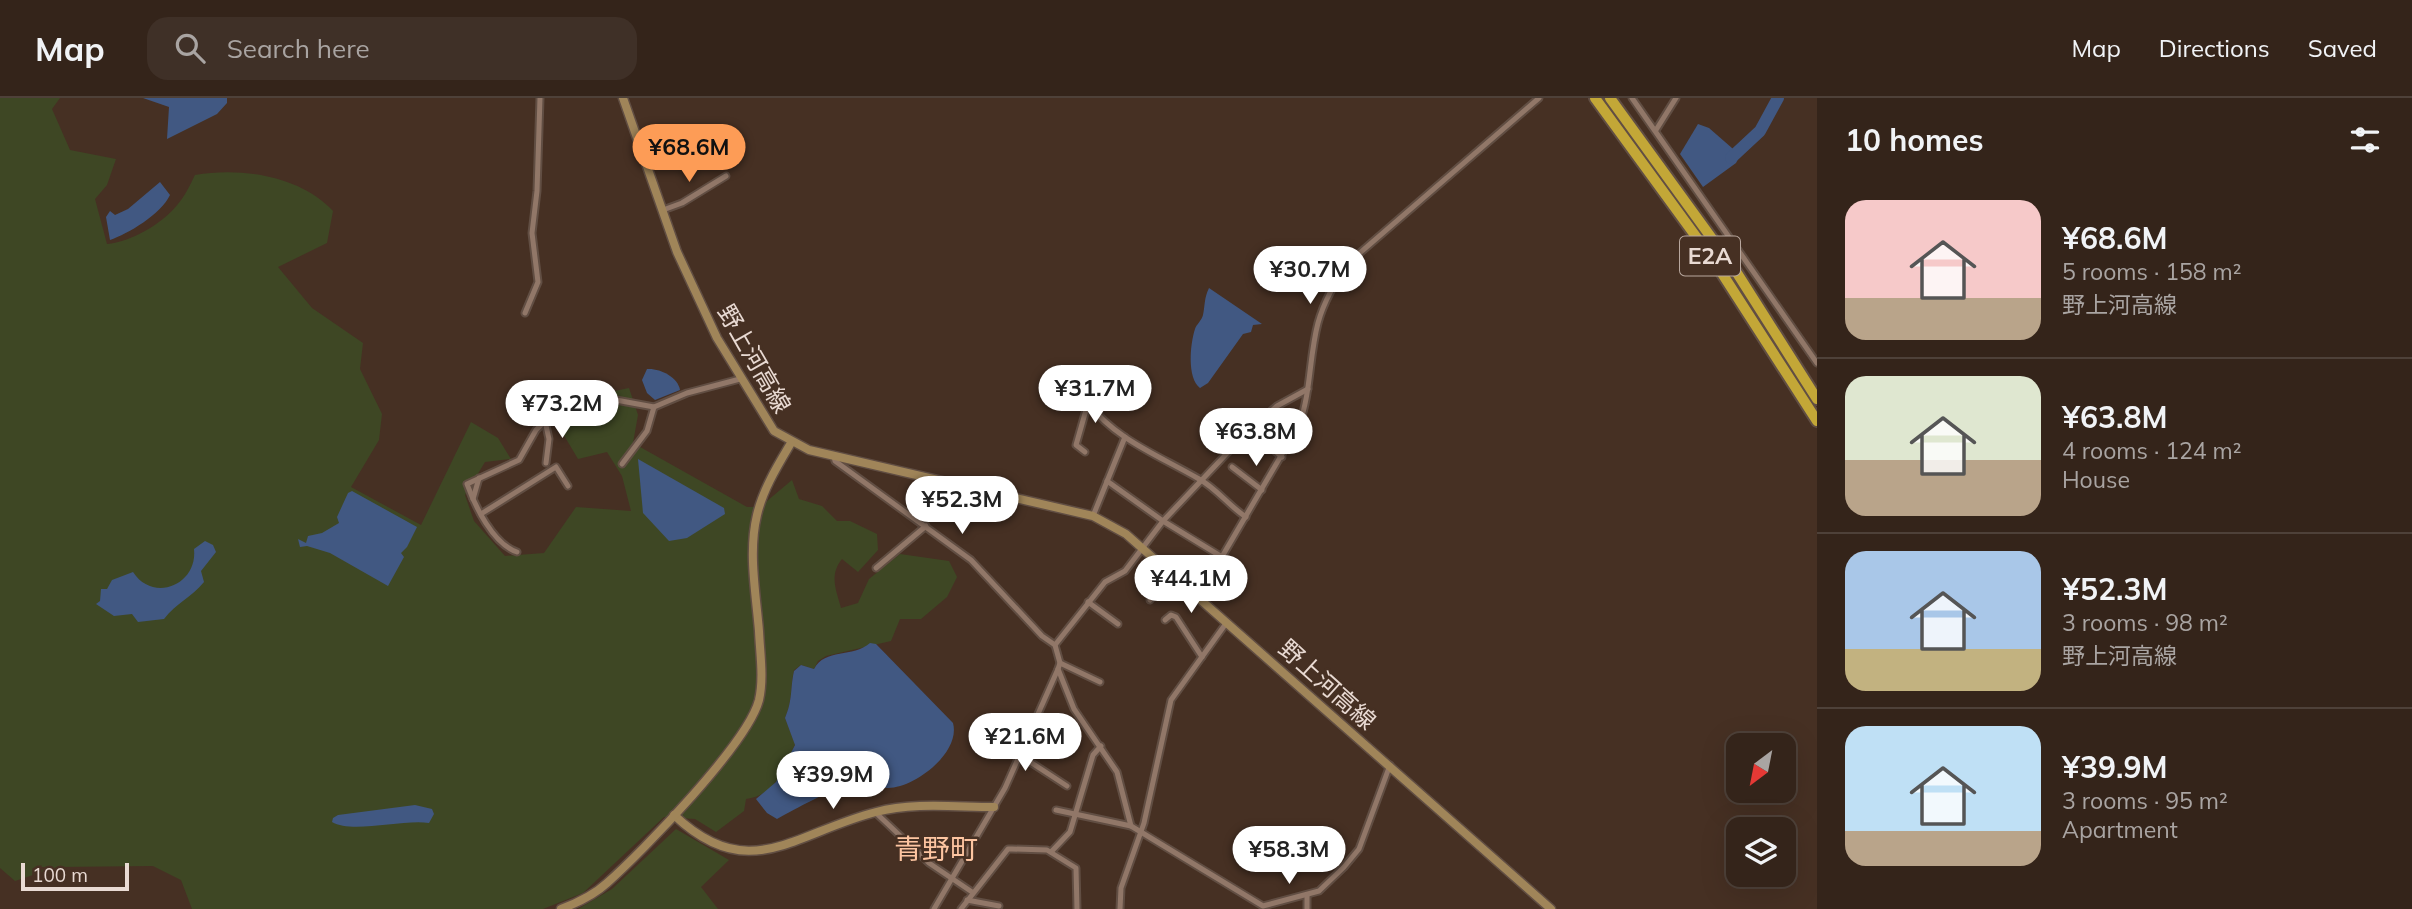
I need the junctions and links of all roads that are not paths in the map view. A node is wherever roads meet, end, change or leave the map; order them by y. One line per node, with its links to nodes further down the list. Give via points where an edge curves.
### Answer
1 (540, 98): 11 (street, via 532,233 538,282)
2 (623, 98): 10 (main road, 野上河高線)
3 (1539, 98): 14 (street, via 1347,264 1320,317)
4 (1595, 98): 18 (highway, E2A, via 1700,241)
5 (1610, 98): 15 (highway, E2A, via 1737,273)
6 (1632, 98): 8 (street)
7 (1676, 98): 8 (street)
8 (1656, 131): 12 (street)
9 (726, 176): 10 (street)
10 (663, 210): 13 (main road, 野上河高線, via 696,297)
11 (525, 313)
12 (1817, 363)
13 (740, 379): 16 (street); 21 (main road, 野上河高線, via 774,431)
14 (1308, 389): 19 (street, via 1277,406); 24 (street, via 1300,425)
15 (1817, 399)
16 (654, 407): 17 (street, via 605,398); 26 (street, via 647,431)
17 (545, 421): 25 (street, via 549,439); 28 (street, via 519,460)
18 (1817, 421)
19 (1250, 429): 24 (street); 29 (street)
20 (1125, 437): 22 (street, via 1088,403 1076,445); 29 (street); 30 (street)
21 (791, 443): 23 (main road, 野上河高線); 62 (main road, via 757,513 759,700 737,743)
22 (1085, 452)
23 (834, 456): 35 (main road, 野上河高線); 38 (street)
24 (1282, 457): 32 (street)
25 (546, 463)
26 (622, 464)
27 (1233, 467): 32 (street)
28 (479, 478): 33 (street); 33 (street, via 467,484)
29 (1201, 480): 36 (street); 37 (street)
30 (1107, 481): 35 (street); 37 (street)
31 (568, 486): 34 (street, via 556,467)
32 (1262, 490): 36 (street)
33 (473, 499): 34 (street)
34 (481, 514): 40 (street, via 506,547)
35 (1093, 516): 39 (main road, 野上河高線)
36 (1246, 517): 41 (street)
37 (1163, 521): 39 (street); 41 (street)
38 (926, 526): 42 (street); 50 (street, via 985,572)
39 (1144, 548): 43 (main road, 野上河高線); 46 (street)
40 (517, 552)
41 (1222, 557): 44 (street)
42 (876, 568)
43 (1170, 571): 44 (main road, 野上河高線); 45 (street)
44 (1199, 596): 48 (main road, 野上河高線)
45 (1150, 600)
46 (1088, 602): 49 (street); 50 (street)
47 (1165, 620): 51 (street, via 1177,617)
48 (1227, 622): 51 (street); 57 (main road, 野上河高線)
49 (1118, 624)
50 (1055, 645): 52 (street)
51 (1202, 657): 65 (street, via 1171,700)
52 (1059, 666): 53 (street); 55 (street, via 1074,709); 56 (street)
53 (1100, 682)
54 (990, 743): 56 (street)
55 (1101, 746): 63 (street, via 1093,755); 64 (street, via 1117,772)
56 (1018, 754): 58 (street); 59 (street)
57 (1390, 765): 69 (street, via 1359,849 1319,891); 78 (main road, 野上河高線)
58 (1068, 786)
59 (994, 807): 61 (main road); 67 (street)
60 (1056, 810): 63 (street)
61 (875, 812): 62 (main road, via 753,852 729,851 703,840); 67 (street)
62 (674, 815): 72 (main road, via 607,884)
63 (1075, 816): 64 (street); 66 (street, via 1070,832)
64 (1131, 826): 65 (street)
65 (1140, 832): 69 (street, via 1263,906); 76 (street, via 1121,888)
66 (1051, 852): 68 (street, via 1008,849); 75 (street, via 1077,870)
67 (952, 879): 68 (street); 73 (street)
68 (972, 892): 70 (street)
69 (1307, 896): 77 (street)
70 (967, 900): 71 (street); 74 (street)
71 (999, 906)
72 (561, 909)
73 (934, 909)
74 (961, 909)
75 (1076, 909)
76 (1120, 909)
77 (1307, 909)
78 (1551, 909)

